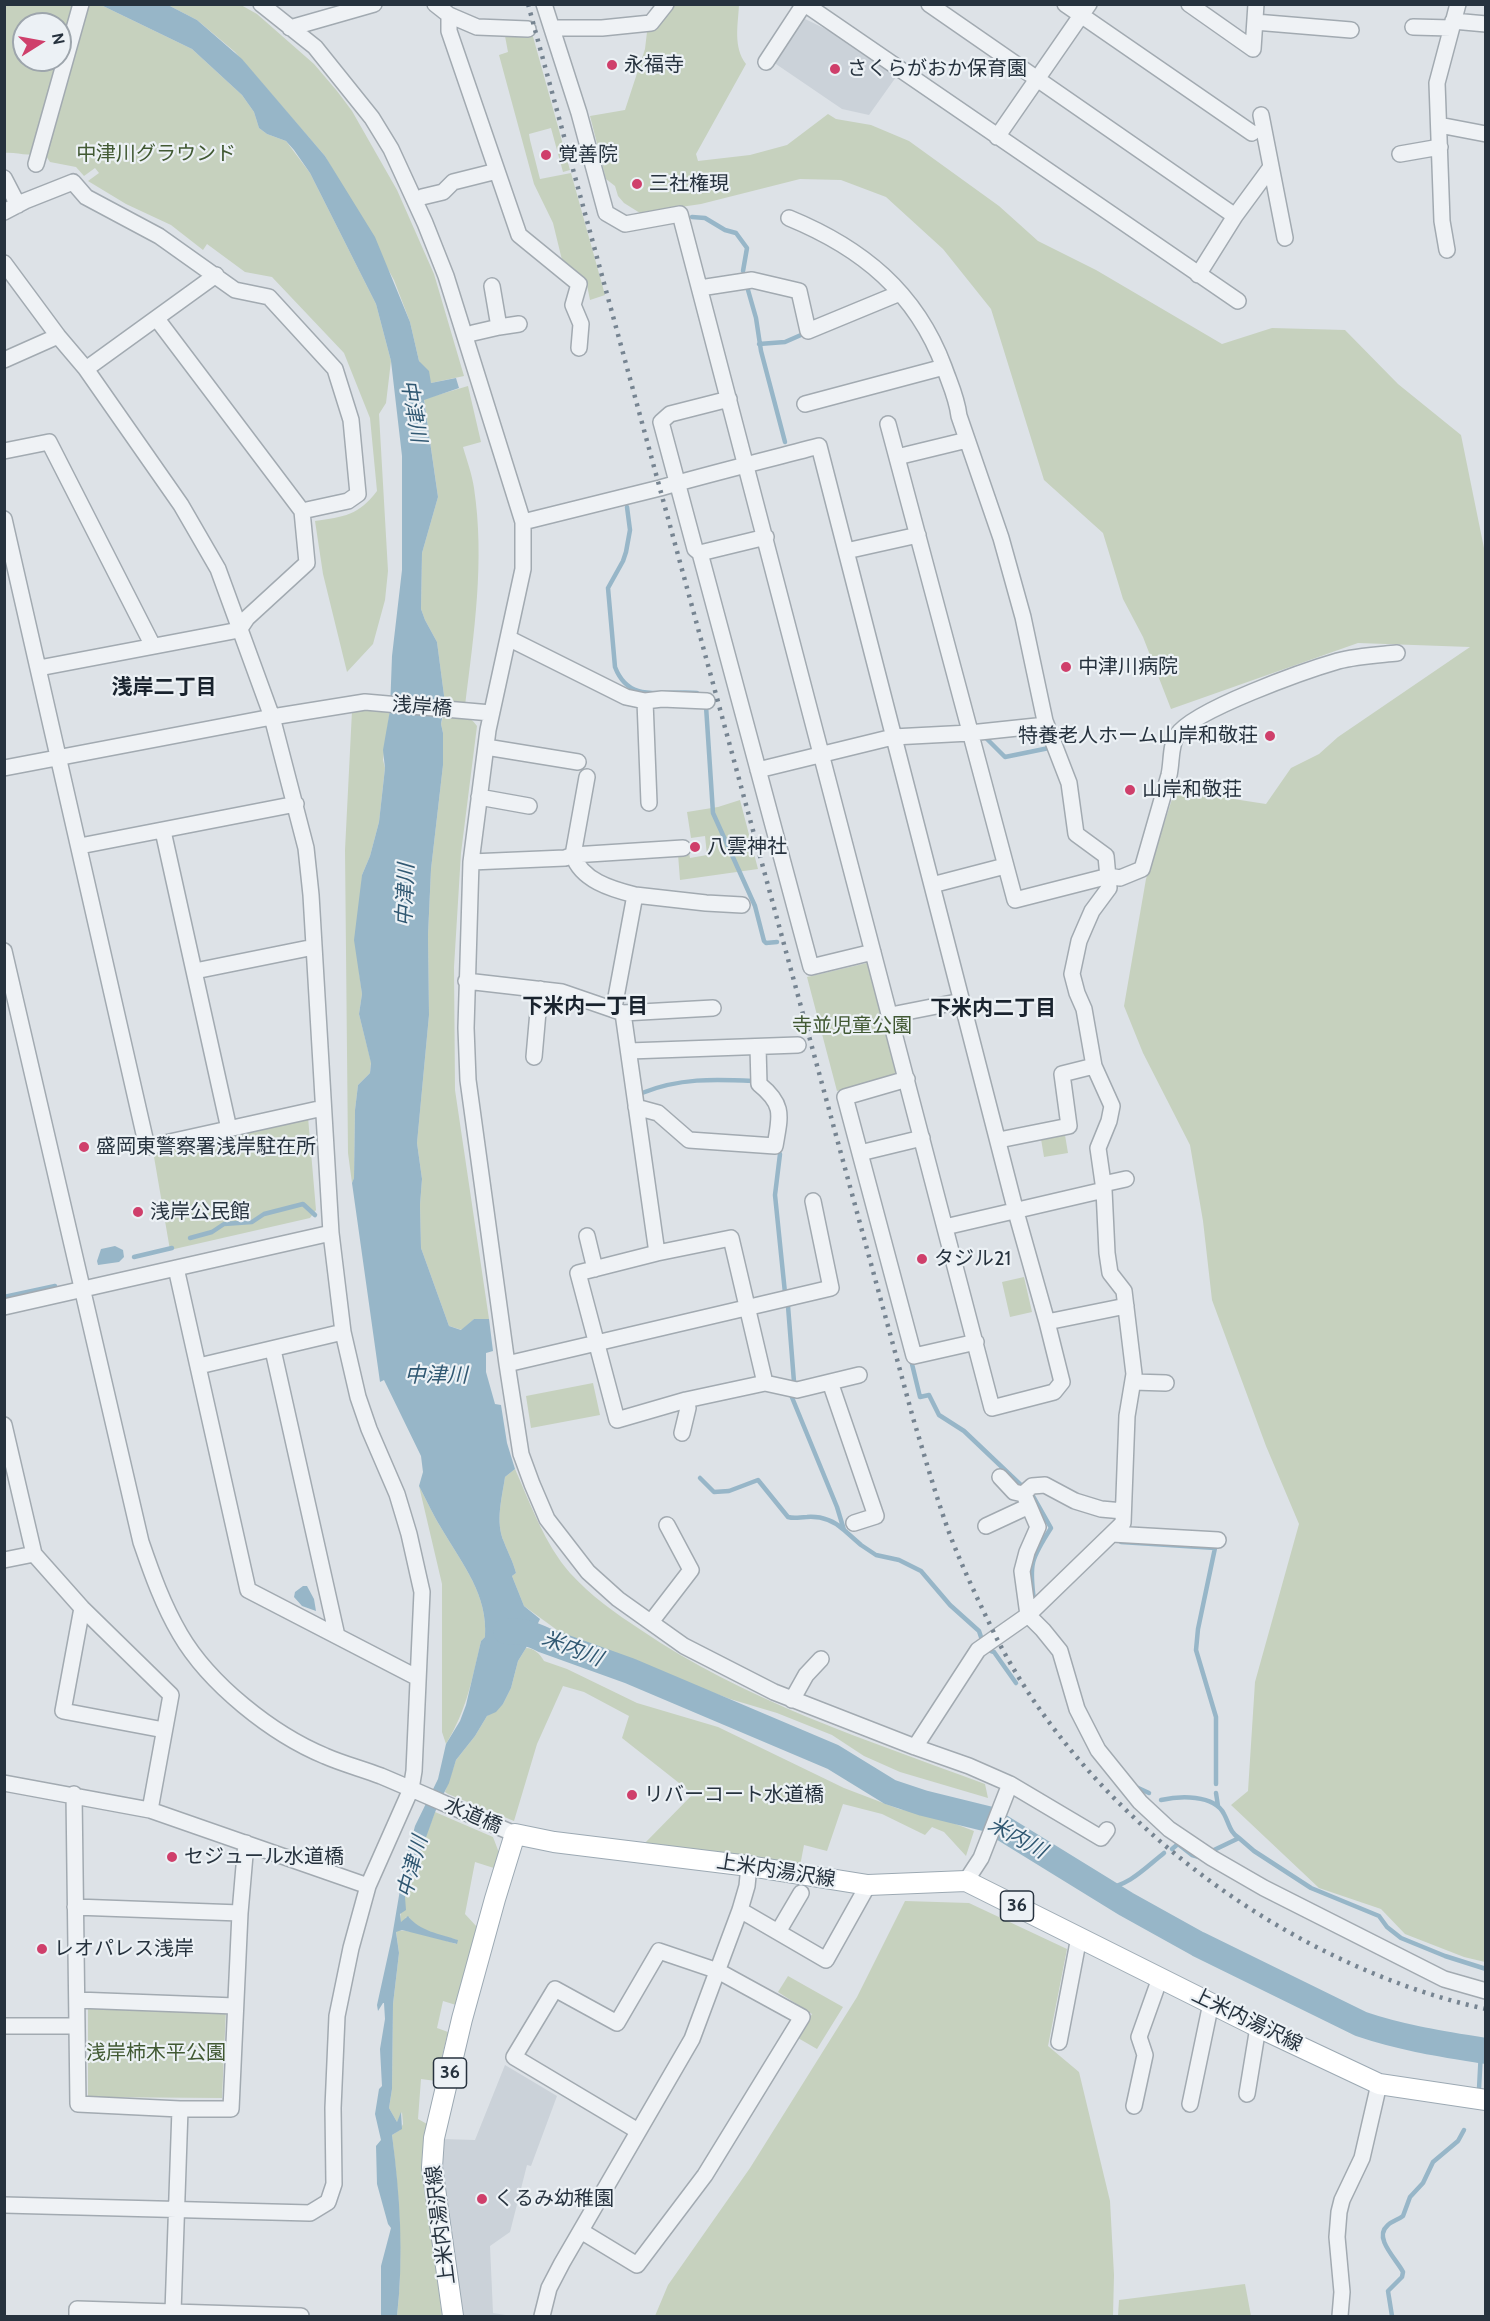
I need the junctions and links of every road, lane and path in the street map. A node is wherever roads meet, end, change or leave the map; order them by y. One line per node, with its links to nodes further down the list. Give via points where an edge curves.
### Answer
1 (81, 4): 32 (street)
2 (261, 4): 19 (street)
3 (374, 4): 19 (street)
4 (435, 4): 14 (street)
5 (544, 4): 20 (street)
6 (666, 4): 20 (street, via 651,23)
7 (805, 4): 23 (street); 29 (street)
8 (929, 4): 24 (street)
9 (1065, 4): 13 (street)
10 (1189, 4): 15 (street, via 1253,50)
11 (1256, 4): 15 (street)
12 (1458, 4): 16 (street)
13 (1085, 10): 24 (street); 27 (street)
14 (449, 15): 21 (street, via 486,28); 34 (street, via 449,31)
15 (1255, 22): 22 (street)
16 (1452, 24): 17 (street); 18 (street); 26 (street, via 1437,83)
17 (1485, 24)
18 (1413, 27)
19 (290, 28): 68 (street, via 315,47 372,118 409,186 446,276)
20 (553, 28): 46 (street, via 606,213 625,224 680,214)
21 (528, 29)
22 (1351, 30)
23 (766, 62)
24 (1038, 80): 29 (street); 38 (street)
25 (1261, 115): 33 (street)
26 (1439, 124): 28 (street); 30 (street)
27 (1252, 133)
28 (1485, 134)
29 (997, 137): 44 (street)
30 (1440, 147): 31 (street); 41 (street, via 1442,221)
31 (1400, 154)
32 (36, 164)
33 (1271, 167): 38 (street); 40 (street)
34 (497, 171): 36 (street, via 453,182 443,192); 54 (street, via 519,235 579,284 573,305 581,324)
35 (4, 178): 37 (street)
36 (422, 197)
37 (11, 209): 43 (street, via 74,182 86,197 159,236)
38 (1235, 216): 44 (street)
39 (789, 218): 47 (street, via 846,245 885,276)
40 (1285, 238)
41 (1447, 250)
42 (4, 263): 53 (street)
43 (216, 275): 49 (street); 66 (street, via 235,290 269,297 335,369 351,420 358,494 348,501)
44 (1198, 275): 48 (street)
45 (492, 286): 51 (street)
46 (700, 288): 47 (street, via 752,280 799,291 808,331); 58 (street)
47 (900, 294): 56 (street, via 919,315)
48 (1238, 301)
49 (157, 320): 57 (street); 66 (street)
50 (519, 324): 51 (street)
51 (499, 327): 52 (street)
52 (472, 333)
53 (58, 336): 55 (street); 57 (street)
54 (579, 348)
55 (4, 360)
56 (944, 367): 59 (street); 61 (street)
57 (86, 369): 73 (street, via 201,537 218,569)
58 (729, 399): 64 (street); 65 (street, via 670,414 662,422)
59 (805, 404)
60 (888, 424): 63 (street)
61 (967, 440): 63 (street); 82 (street, via 1023,617)
62 (4, 452): 75 (street, via 49,442)
63 (897, 457): 69 (street)
64 (747, 465): 65 (street); 70 (street); 71 (street, via 819,446)
65 (677, 483): 68 (street); 72 (street, via 695,549)
66 (302, 511): 73 (street, via 307,563 247,618)
67 (4, 519): 77 (street)
68 (523, 522): 74 (street, via 523,569)
69 (918, 535): 71 (street); 83 (street)
70 (766, 537): 72 (street); 86 (street)
71 (846, 551): 84 (street)
72 (700, 553): 90 (street)
73 (240, 630): 75 (street); 81 (street)
74 (508, 638): 78 (street, via 626,697); 80 (street)
75 (153, 646): 77 (street)
76 (1397, 653): 102 (street, via 1339,661 1286,678 1189,722 1172,746 1170,774 1142,869 1120,878)
77 (39, 668): 87 (street)
78 (645, 701): 79 (street); 93 (street)
79 (707, 701)
80 (485, 713): 81 (street, 浅岸橋, via 365,702); 85 (street)
81 (272, 717): 87 (street, 浅岸橋); 94 (street)
82 (1046, 725): 83 (street); 102 (street, via 1069,783 1076,834 1106,856)
83 (970, 733): 84 (street); 101 (street)
84 (893, 737): 86 (street); 103 (street)
85 (486, 747): 88 (street); 92 (street)
86 (822, 755): 90 (street); 108 (street)
87 (59, 757): 89 (street, 浅岸橋); 97 (street)
88 (578, 762)
89 (4, 768)
90 (758, 770): 108 (street, via 812,967)
91 (587, 777): 99 (street)
92 (479, 797): 95 (street); 100 (street)
93 (650, 803)
94 (296, 804): 96 (street); 106 (street, via 306,848)
95 (529, 806)
96 (163, 831): 97 (street); 109 (street)
97 (80, 846): 124 (street, via 147,1147)
98 (683, 848): 99 (street)
99 (573, 855): 100 (street); 104 (street, via 580,870 596,881)
100 (471, 862): 110 (street)
101 (1005, 866): 102 (street, via 1015,900); 103 (street)
102 (1109, 876): 120 (street, via 1109,888 1079,941 1072,974 1085,1004)
103 (932, 885): 112 (street)
104 (635, 895): 105 (street); 114 (street)
105 (742, 904)
106 (314, 947): 109 (street); 123 (street)
107 (4, 951): 138 (street, 水道橋)
108 (873, 952): 115 (street)
109 (195, 971): 124 (street)
110 (466, 981): 111 (street); 147 (street, via 468,1080)
111 (540, 988): 114 (street); 119 (street)
112 (962, 1001): 115 (street); 126 (street)
113 (713, 1008): 114 (street)
114 (618, 1010): 118 (street)
115 (891, 1015): 121 (street)
116 (798, 1045): 117 (street)
117 (758, 1047): 118 (street); 122 (street, via 759,1084 774,1096 780,1115 776,1146 689,1140 658,1113)
118 (628, 1051): 122 (street)
119 (534, 1057)
120 (1094, 1066): 126 (street, via 1062,1074 1069,1126); 129 (street, via 1112,1106 1098,1148)
121 (907, 1079): 125 (street); 127 (street, via 845,1096)
122 (636, 1107): 135 (street)
123 (323, 1108): 124 (street); 133 (street)
124 (229, 1129)
125 (922, 1137): 127 (street); 132 (street)
126 (999, 1140): 131 (street)
127 (860, 1153): 145 (street, via 914,1356)
128 (1126, 1179): 129 (street)
129 (1104, 1187): 131 (street); 139 (street, via 1110,1273 1124,1291)
130 (813, 1201): 141 (street, via 831,1288)
131 (1016, 1212): 132 (street); 142 (street)
132 (945, 1227): 145 (street)
133 (331, 1233): 136 (street); 143 (street)
134 (587, 1236): 137 (street)
135 (657, 1253): 137 (street); 141 (street, via 731,1239)
136 (176, 1268): 138 (street); 148 (street)
137 (595, 1269): 144 (street, via 578,1273)
138 (81, 1289): 140 (street); 177 (street, 水道橋, via 141,1542 181,1636 223,1687 271,1726 324,1756)
139 (1126, 1306): 142 (street); 151 (street)
140 (4, 1307)
141 (747, 1309): 144 (street); 152 (street)
142 (1047, 1322): 145 (street, via 1062,1382 1054,1392 992,1408)
143 (343, 1332): 146 (street); 172 (street, via 361,1407 397,1494 422,1592)
144 (597, 1342): 147 (street); 154 (street, via 617,1420)
145 (976, 1342)
146 (273, 1350): 148 (street); 170 (street)
147 (507, 1364): 169 (street, via 521,1454 547,1519 588,1572)
148 (199, 1366): 170 (street, via 248,1590)
149 (858, 1376): 150 (street)
150 (830, 1382): 152 (street, via 797,1390); 160 (street, via 876,1516)
151 (1133, 1382): 153 (street); 159 (street)
152 (765, 1383): 154 (street)
153 (1166, 1383)
154 (686, 1400): 156 (street)
155 (4, 1425): 165 (street)
156 (682, 1433)
157 (1000, 1477): 158 (street)
158 (1026, 1500): 159 (street, via 1032,1486 1045,1485 1075,1502); 162 (street); 168 (street, via 1038,1527 1022,1571)
159 (1123, 1511): 163 (street, via 1123,1522)
160 (854, 1523)
161 (667, 1525): 169 (street, via 691,1570)
162 (986, 1526)
163 (1112, 1534): 164 (street); 168 (street)
164 (1218, 1540)
165 (34, 1554): 166 (street); 167 (street)
166 (4, 1560)
167 (82, 1608): 174 (street, via 171,1695); 174 (street, via 63,1711)
168 (1028, 1615): 175 (street, via 978,1650); 196 (street, via 1060,1651 1077,1709 1098,1750 1140,1802 1169,1829 1212,1858 1308,1911 1444,1979)
169 (651, 1622): 173 (street, via 684,1646)
170 (337, 1636): 172 (street)
171 (821, 1659): 173 (street)
172 (418, 1678): 177 (street)
173 (792, 1700): 175 (street)
174 (164, 1730): 180 (street)
175 (915, 1747): 178 (street, via 969,1766)
176 (4, 1783): 179 (street)
177 (411, 1789): 182 (street, 水道橋); 187 (street)
178 (1008, 1791): 181 (street, via 1101,1838); 185 (street, via 981,1858)
179 (74, 1794): 180 (street); 189 (street)
180 (150, 1810): 183 (street)
181 (1107, 1830)
182 (515, 1834): 184 (main road, 上米内湯沢線 / 36); 217 (main road, 上米内湯沢線 / 36, via 462,2019 434,2138 432,2167)
183 (246, 1843): 187 (street); 191 (street)
184 (749, 1866): 186 (main road, 上米内湯沢線 / 36); 190 (street)
185 (966, 1881): 186 (main road, 上米内湯沢線 / 36); 193 (main road, 上米内湯沢線 / 36)
186 (868, 1885): 192 (street, via 826,1960)
187 (368, 1886): 212 (street, via 337,2016 334,2184 328,2202 310,2213)
188 (801, 1893): 192 (street)
189 (75, 1906): 191 (street); 197 (street)
190 (740, 1910): 192 (street); 194 (street)
191 (240, 1913): 199 (street)
192 (778, 1932)
193 (1079, 1937): 195 (main road, 上米内湯沢線 / 36); 203 (street)
194 (718, 1971): 210 (street, via 692,2040); 210 (street, via 659,1951 617,2023 555,1989 514,2057); 213 (street, via 802,2017 705,2175 637,2265)
195 (1160, 1978): 198 (main road, 上米内湯沢線 / 36); 208 (street, via 1138,2037 1145,2055)
196 (1485, 1991)
197 (77, 2000): 199 (street); 201 (street)
198 (1211, 2003): 202 (main road, 上米内湯沢線 / 36); 207 (street)
199 (236, 2006): 209 (street, via 231,2109)
200 (4, 2026): 201 (street)
201 (77, 2026): 209 (street, via 78,2104)
202 (1258, 2026): 204 (main road, 上米内湯沢線 / 36); 205 (street)
203 (1059, 2042)
204 (1379, 2084): 206 (main road, 上米内湯沢線 / 36); 219 (street, via 1362,2158 1339,2212)
205 (1247, 2094)
206 (1485, 2100)
207 (1190, 2104)
208 (1134, 2106)
209 (180, 2109): 212 (street)
210 (638, 2131): 213 (street)
211 (4, 2205): 212 (street)
212 (177, 2210): 214 (street)
213 (581, 2231): 218 (street, via 549,2288)
214 (173, 2312): 215 (street, via 77,2309); 216 (street)
215 (77, 2316)
216 (301, 2316)
217 (453, 2316)
218 (542, 2316)
219 (1340, 2316)

